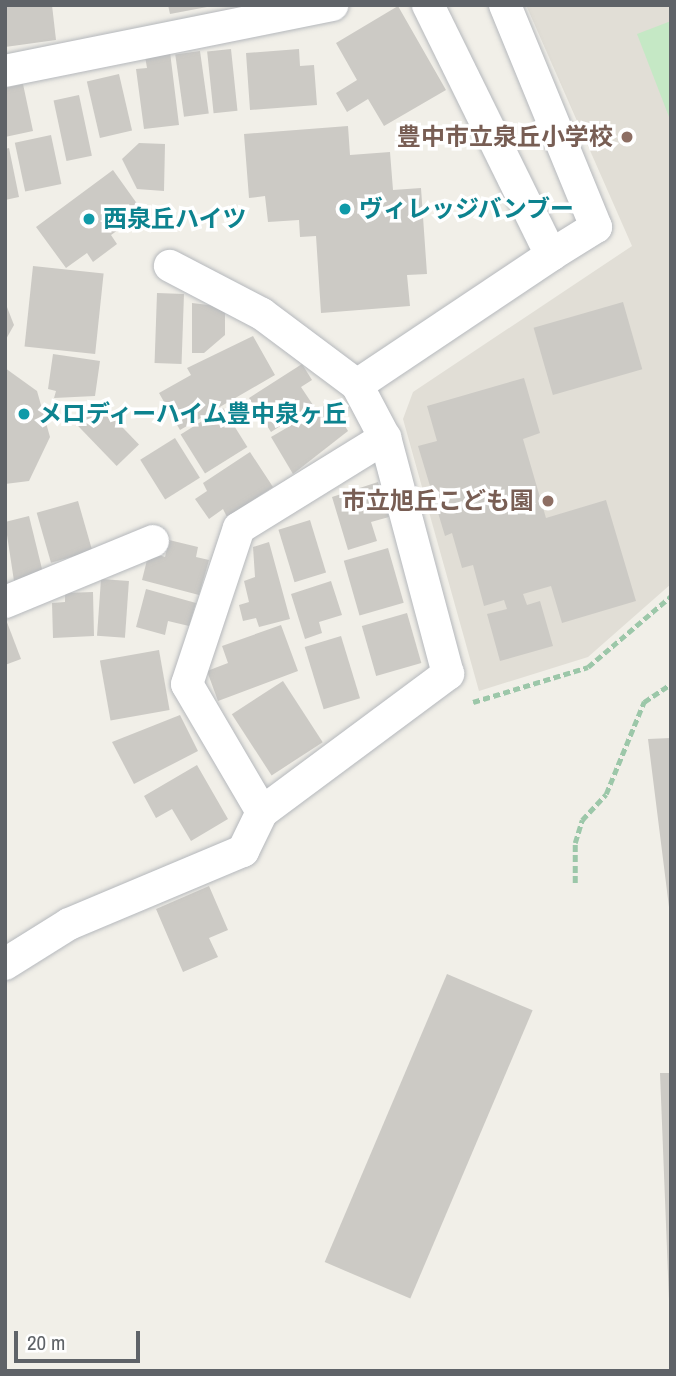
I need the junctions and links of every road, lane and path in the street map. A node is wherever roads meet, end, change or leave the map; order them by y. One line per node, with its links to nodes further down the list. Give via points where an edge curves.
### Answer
1 (332, 5): 4 (street)
2 (428, 5): 5 (street)
3 (505, 5): 5 (street, via 596,227)
4 (5, 71)
5 (551, 255): 7 (street)
6 (170, 266): 7 (street, via 262,314)
7 (357, 385): 8 (street)
8 (385, 438): 14 (street, via 448,674); 14 (street, via 239,528 187,684)
9 (153, 541): 11 (street)
10 (671, 596): 13 (path, via 588,667)
11 (5, 602)
12 (671, 684): 15 (path, via 644,702 606,794 582,820)
13 (464, 706)
14 (262, 812): 16 (street, via 243,851 69,924)
15 (575, 883)
16 (5, 964)

